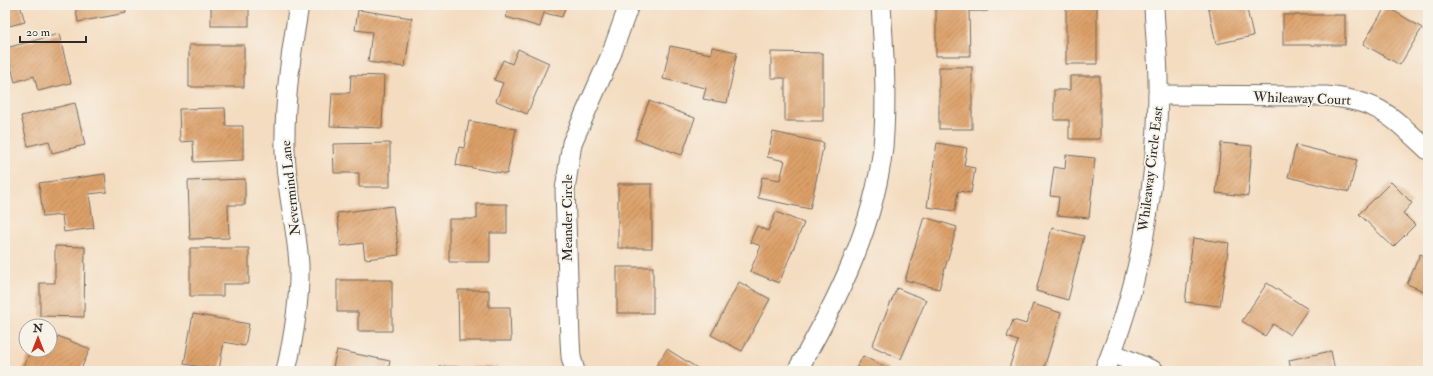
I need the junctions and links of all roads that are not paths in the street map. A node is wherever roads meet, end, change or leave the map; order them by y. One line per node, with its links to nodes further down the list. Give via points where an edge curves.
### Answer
1 (299, 5): 8 (street, Nevermind Lane, via 288,76 285,125 288,185 298,265 298,295)
2 (629, 5): 9 (street, Meander Circle, via 611,55 572,143 566,171 570,340 571,357)
3 (881, 5): 10 (street, via 886,84 883,148 877,181 860,244 847,276)
4 (1154, 5): 5 (street, Whileaway Circle East)
5 (1158, 95): 6 (street, Whileaway Court, via 1350,98 1371,104 1392,116); 7 (street, Whileaway Circle East, via 1149,201 1126,310)
6 (1428, 150)
7 (1112, 353): 11 (street, Whileaway Circle East); 12 (street)
8 (286, 371)
9 (576, 371)
10 (797, 371)
11 (1104, 371)
12 (1154, 371)

